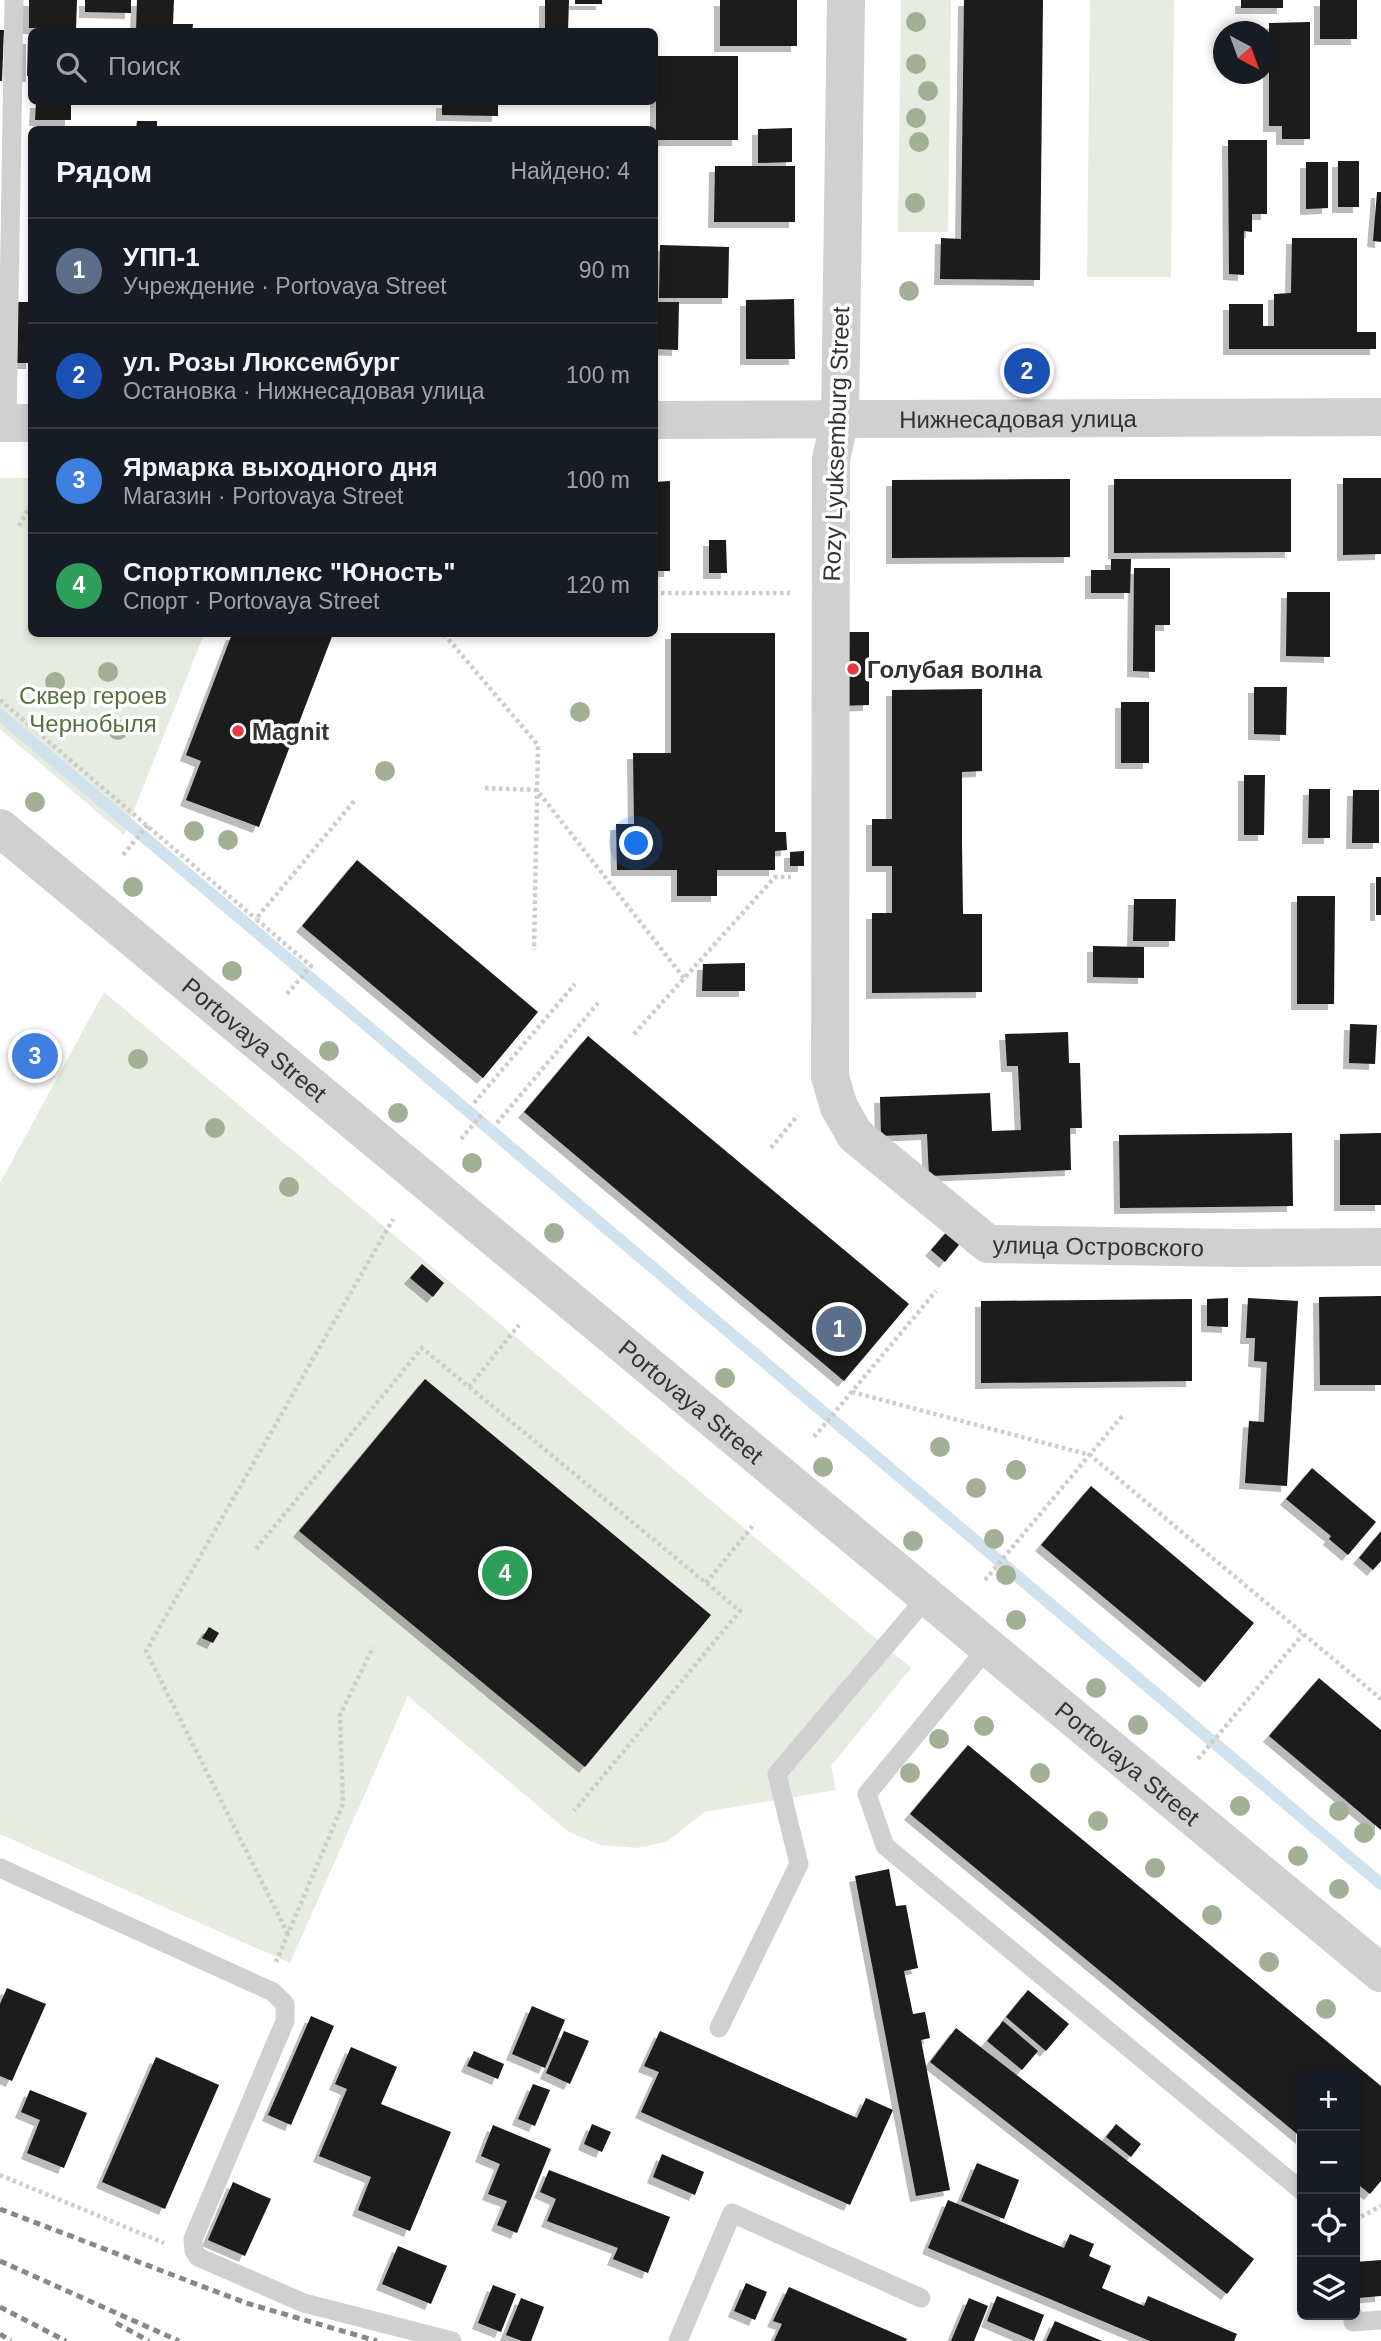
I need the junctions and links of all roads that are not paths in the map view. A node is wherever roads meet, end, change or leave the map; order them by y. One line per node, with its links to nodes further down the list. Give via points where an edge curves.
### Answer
1 (14, 0): 6 (lane)
2 (846, 0): 4 (street, Rozy Lyuksemburg Street)
3 (1381, 417): 4 (street, Нижнесадовая улица)
4 (840, 419): 5 (street, Нижнесадовая улица); 8 (street, Rozy Lyuksemburg Street, via 831,458 830,1077 839,1107)
5 (658, 420)
6 (13, 423)
7 (0, 828): 10 (street, Portovaya Street)
8 (855, 1135): 9 (street, улица Островского, via 988,1244)
9 (1381, 1247)
10 (926, 1597): 11 (street, Portovaya Street); 14 (lane, via 777,1774 799,1864)
11 (988, 1647): 13 (street, Portovaya Street); 15 (lane, via 867,1794 885,1846)
12 (0, 1868): 19 (lane, via 269,1990 285,2004 285,2021 193,2239 198,2257 304,2303)
13 (1381, 1973)
14 (719, 2028)
15 (1297, 2187)
16 (921, 2298): 20 (lane, via 732,2213)
17 (1353, 2320): 18 (lane)
18 (1381, 2320)
19 (452, 2341)
20 (678, 2341)

